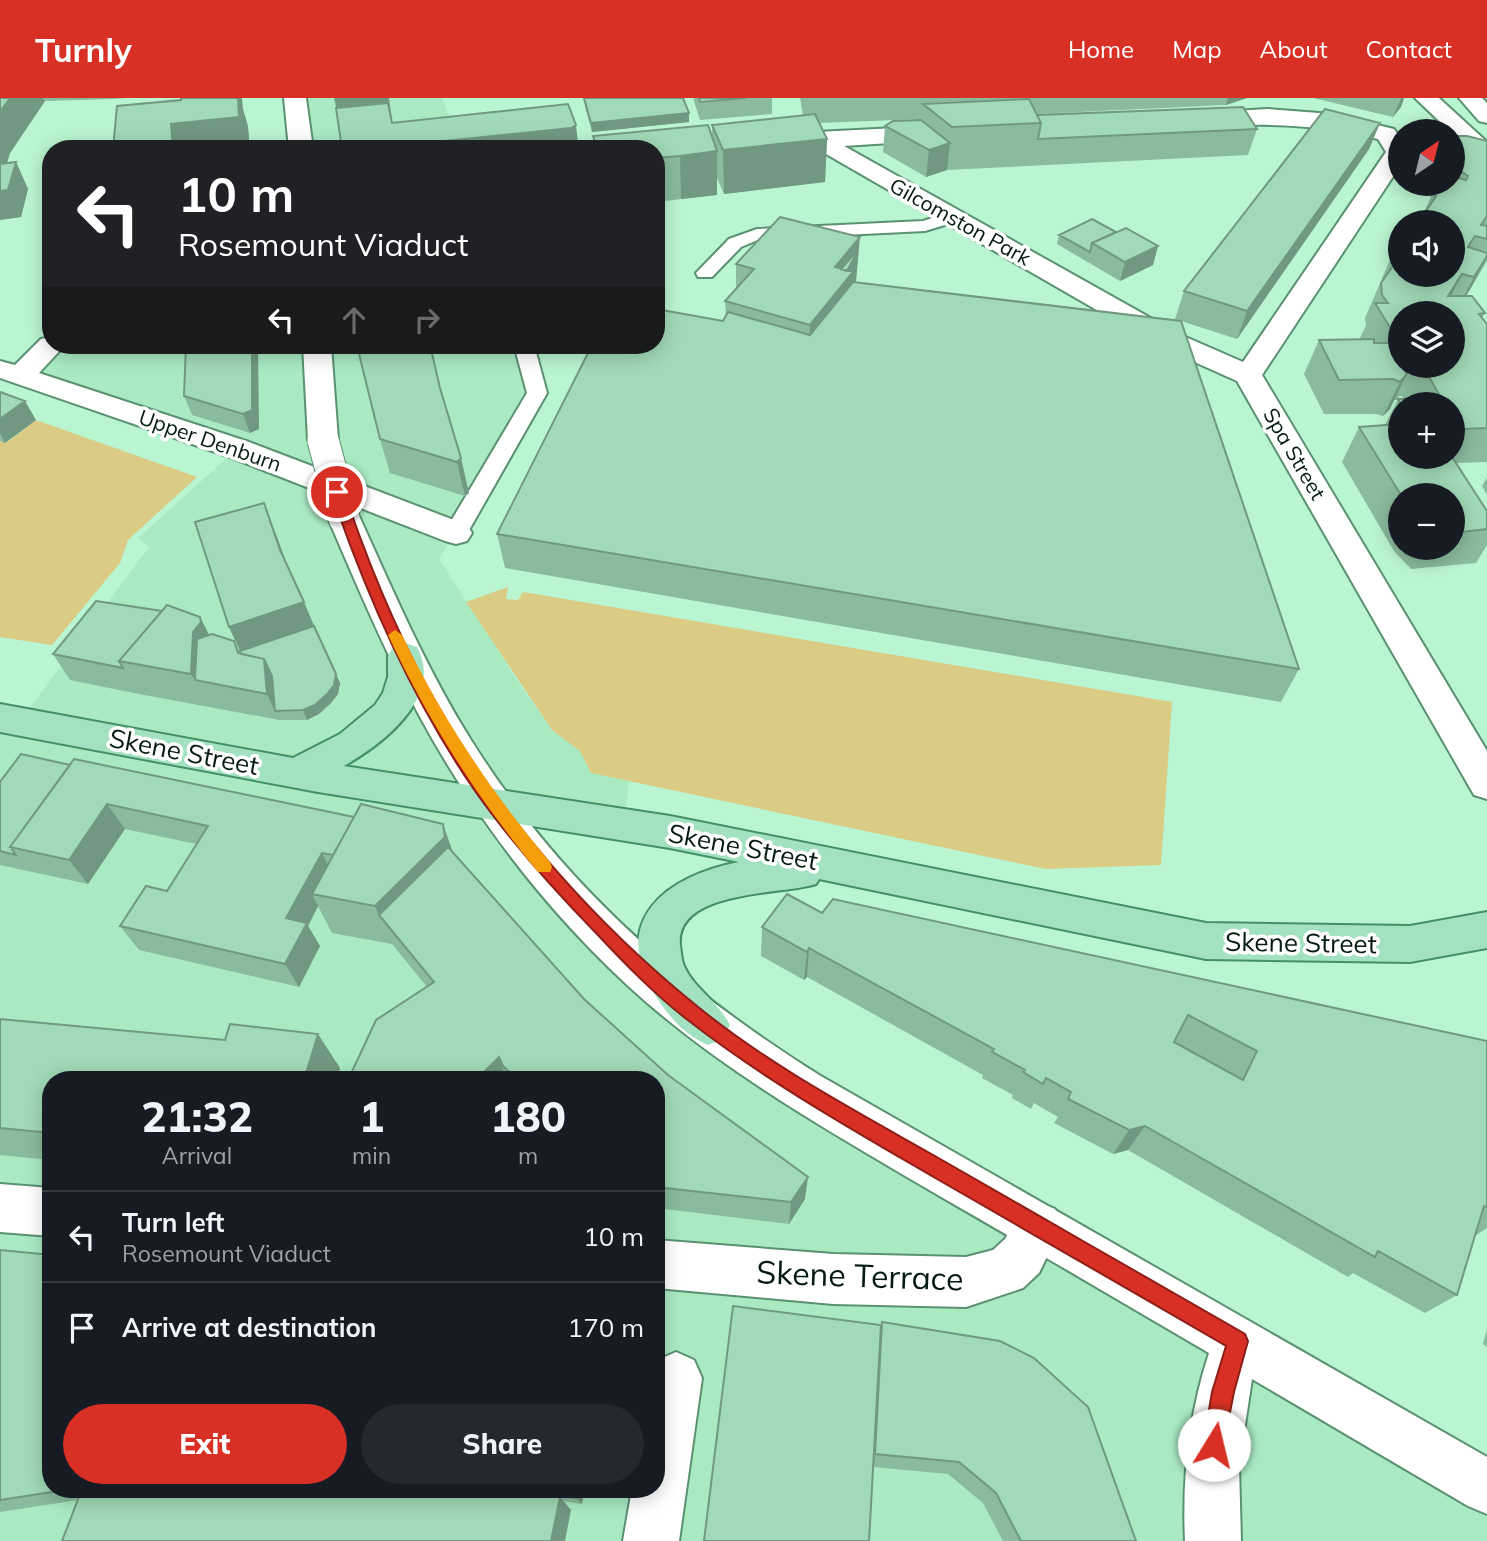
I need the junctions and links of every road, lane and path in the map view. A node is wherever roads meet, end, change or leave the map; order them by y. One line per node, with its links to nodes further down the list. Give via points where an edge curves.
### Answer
1 (295, 98): 8 (street)
2 (1426, 98): 10 (street)
3 (1470, 98): 4 (street)
4 (1487, 116)
5 (1172, 121): 17 (street, via 1268,116 1332,121 1386,134 1398,152)
6 (953, 132): 7 (street)
7 (816, 139): 9 (street); 11 (street, Gilcomston Park)
8 (301, 140)
9 (749, 145)
10 (1487, 154)
11 (951, 217): 12 (lane, via 925,226 757,234 735,243); 17 (street, Gilcomston Park, via 1171,341)
12 (705, 272)
13 (42, 351): 16 (street)
14 (318, 354): 19 (street, bridge, via 323,440 344,518)
15 (526, 354): 18 (lane, Upper Denburn, via 537,393)
16 (9, 373): 18 (street, Upper Denburn, via 237,449)
17 (1248, 375): 22 (street, Spa Street)
18 (456, 533)
19 (405, 656): 21 (main road, via 403,689 380,721 341,751); 23 (street, via 443,729)
20 (0, 718): 21 (main road, Skene Street)
21 (295, 773): 23 (main road, Skene Street)
22 (1487, 784)
23 (494, 805): 24 (main road, Skene Street, via 670,832); 26 (street, via 605,933)
24 (881, 875): 25 (main road, Skene Street, via 1206,941 1410,944); 26 (main road, via 753,874 705,888 677,905 663,926 661,961 677,992)
25 (1487, 930)
26 (708, 1025): 29 (street, via 865,1127)
27 (0, 1208): 28 (street)
28 (42, 1211)
29 (1038, 1226): 30 (street, Skene Terrace, via 1014,1265 995,1276 966,1282 833,1279); 31 (street)
30 (665, 1265)
31 (1238, 1341): 34 (street); 37 (street, via 1214,1445)
32 (676, 1378): 33 (street)
33 (665, 1453)
34 (1487, 1487)
35 (658, 1498): 36 (street)
36 (652, 1541)
37 (1213, 1541)

